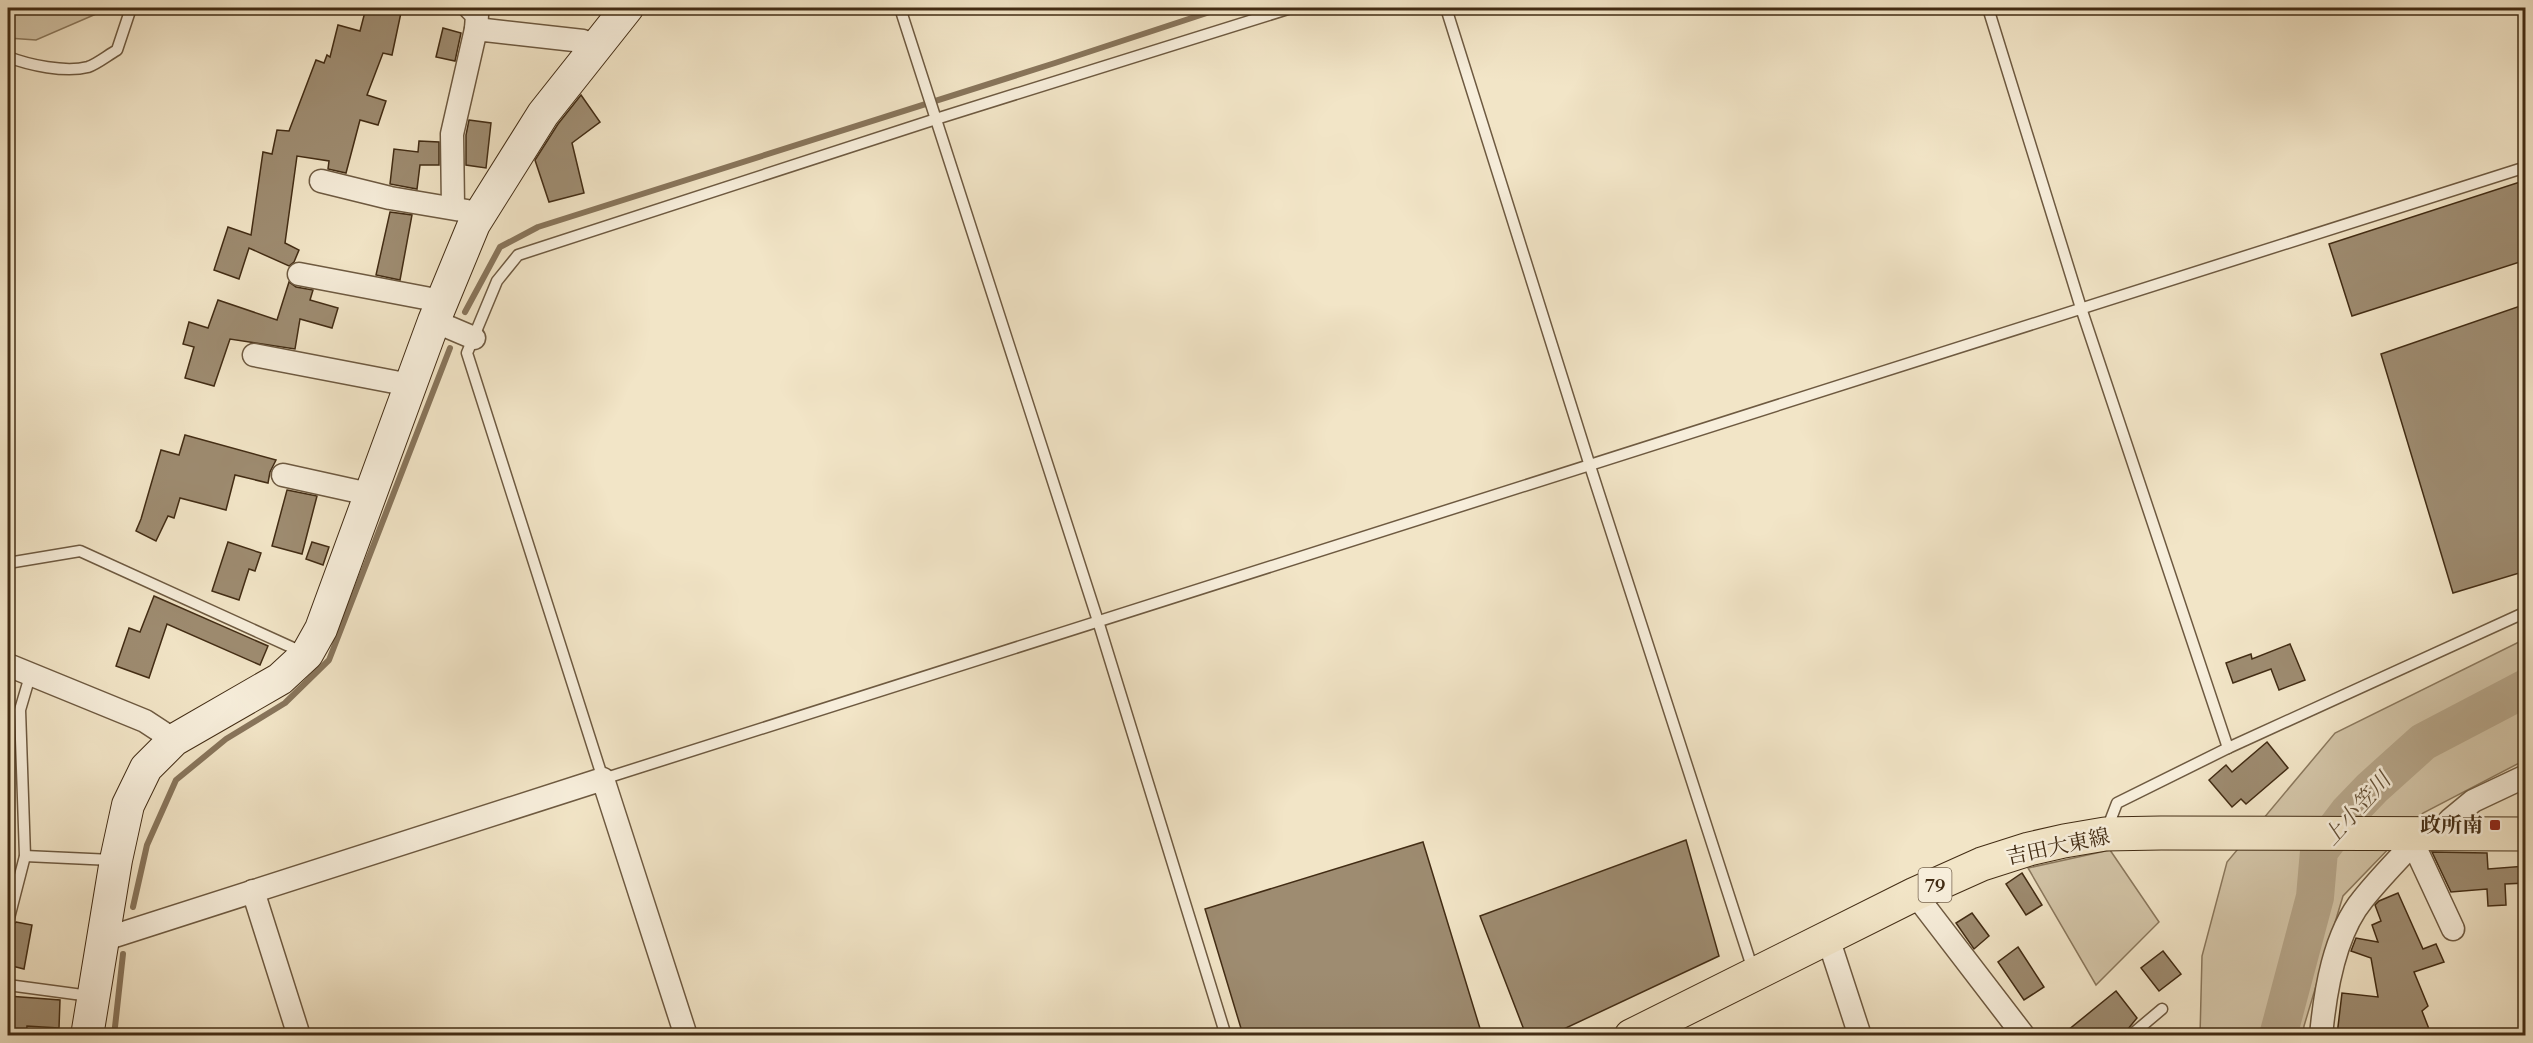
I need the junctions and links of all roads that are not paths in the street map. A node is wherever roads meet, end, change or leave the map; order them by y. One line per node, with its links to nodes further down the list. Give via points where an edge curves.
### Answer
1 (131, 8): 9 (lane, via 117,50 88,67 57,68)
2 (627, 8): 8 (street)
3 (900, 8): 10 (lane)
4 (1291, 8): 10 (lane)
5 (1446, 8): 20 (lane)
6 (1988, 8): 15 (lane)
7 (473, 18): 8 (street, via 583,41); 13 (street, via 452,134)
8 (595, 47): 13 (street)
9 (8, 57)
10 (935, 115): 17 (lane, via 518,255 497,281); 25 (lane)
11 (2526, 167): 15 (lane)
12 (321, 181): 13 (street)
13 (466, 211): 16 (street)
14 (299, 274): 16 (street)
15 (2081, 308): 20 (lane); 30 (lane)
16 (437, 311): 17 (street); 19 (street)
17 (474, 338): 32 (lane, via 468,353)
18 (254, 355): 19 (street)
19 (411, 386): 22 (street)
20 (1590, 466): 25 (lane); 44 (lane)
21 (282, 475): 22 (street)
22 (369, 494): 26 (street, via 321,629)
23 (8, 563): 26 (lane, via 80,551)
24 (2526, 612): 30 (lane)
25 (1098, 621): 32 (lane); 51 (lane)
26 (307, 654): 29 (street, via 280,679)
27 (8, 665): 28 (street)
28 (30, 676): 29 (street, via 145,720); 36 (lane, via 20,710)
29 (174, 740): 37 (street, via 146,768 128,805)
30 (2228, 748): 33 (lane, via 2117,803)
31 (2526, 776): 35 (street, via 2473,801)
32 (603, 779): 38 (street); 50 (street)
33 (2105, 834): 35 (main road, 吉田大東線 / 79); 39 (main road, 吉田大東線 / 79, via 2006,856)
34 (2526, 834): 35 (main road, 吉田大東線 / 79)
35 (2422, 836): 41 (street); 56 (street, via 2361,900 2345,930 2325,992)
36 (25, 856): 37 (lane); 40 (lane)
37 (116, 860): 43 (street)
38 (254, 891): 43 (street); 49 (street)
39 (1915, 894): 42 (main road, 吉田大東線 / 79); 54 (street)
40 (8, 922)
41 (2453, 929)
42 (1828, 938): 44 (main road, 吉田大東線 / 79); 53 (street)
43 (102, 940): 46 (street)
44 (1754, 974): 52 (main road, 吉田大東線 / 79)
45 (8, 985): 46 (lane)
46 (94, 996): 48 (street)
47 (2162, 1009): 55 (lane)
48 (87, 1035)
49 (299, 1035)
50 (687, 1035)
51 (1226, 1035)
52 (1631, 1035)
53 (1860, 1035)
54 (2024, 1035)
55 (2130, 1035)
56 (2321, 1035)

